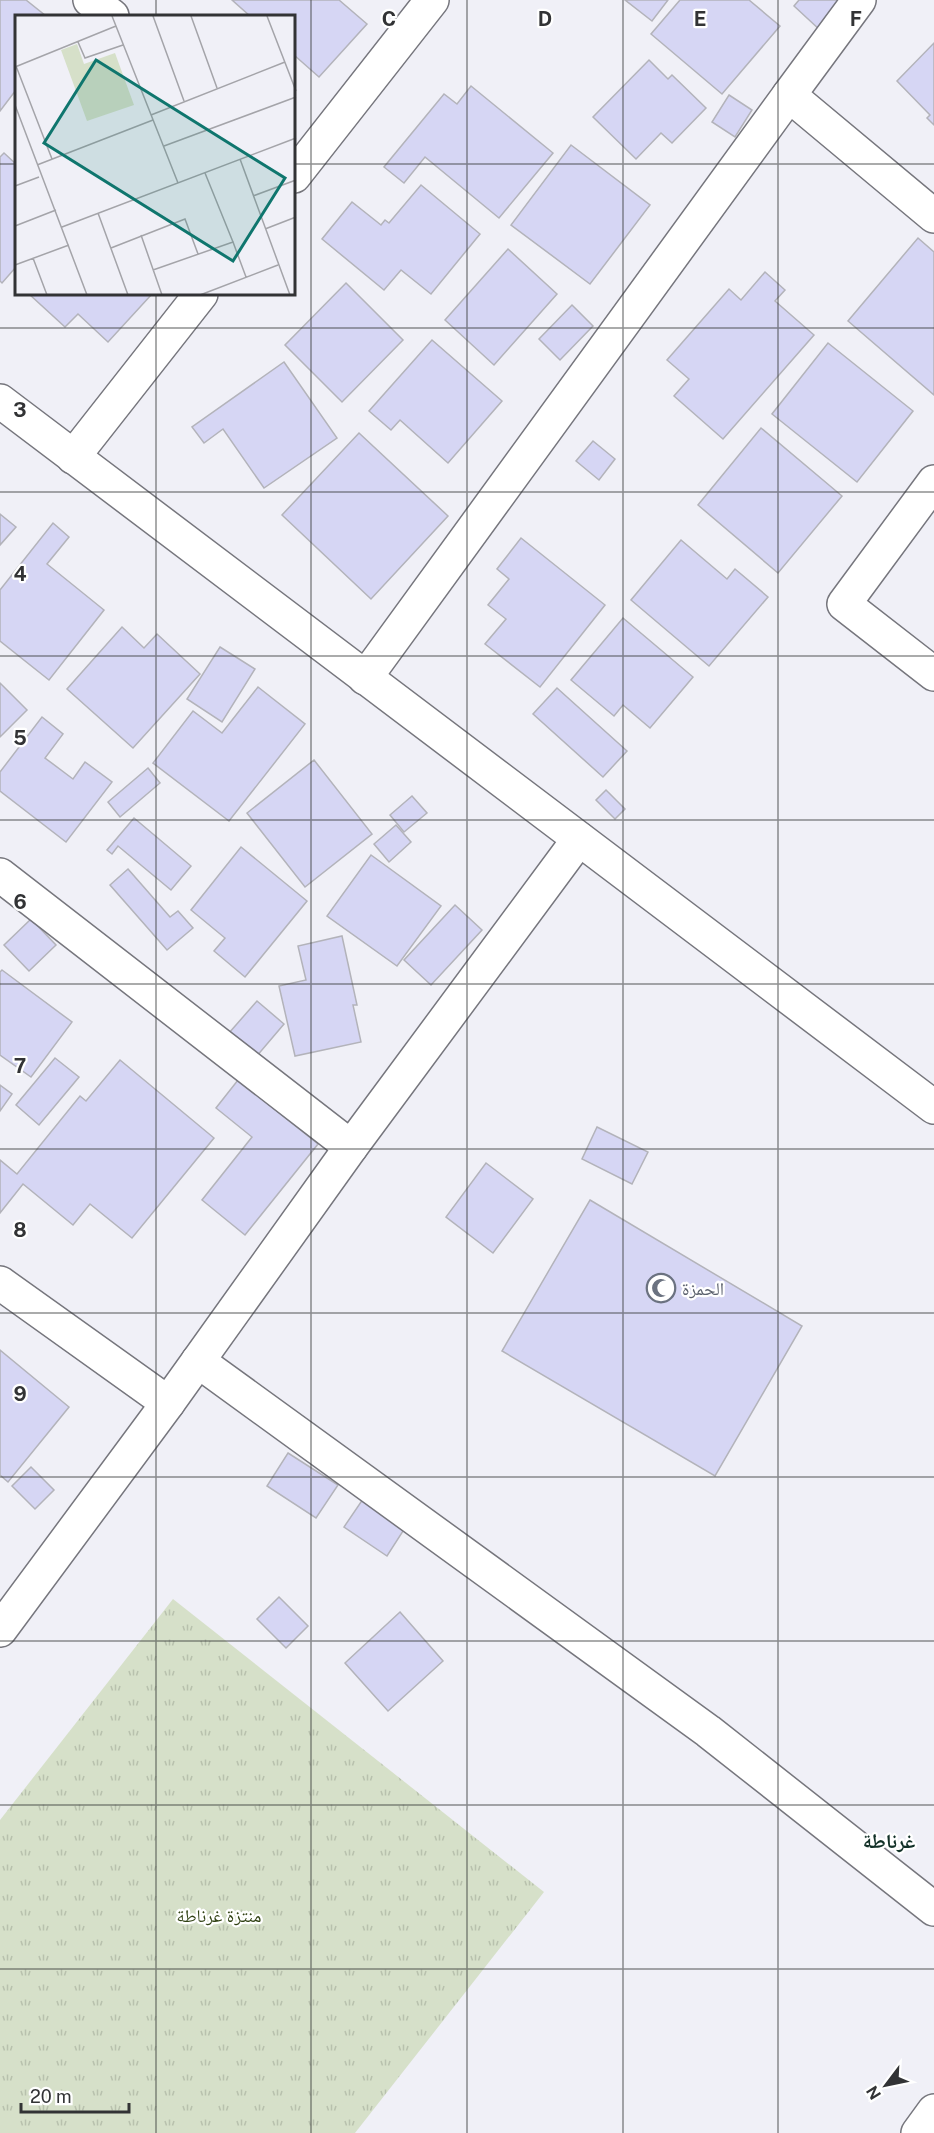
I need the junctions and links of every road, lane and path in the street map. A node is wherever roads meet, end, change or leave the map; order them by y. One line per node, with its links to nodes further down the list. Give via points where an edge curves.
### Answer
1 (90, 0): 4 (street)
2 (432, 0): 6 (street)
3 (859, 0): 5 (street)
4 (111, 15)
5 (789, 95): 7 (street); 13 (street)
6 (297, 165)
7 (934, 216)
8 (199, 296): 10 (street)
9 (0, 401): 10 (street)
10 (73, 457): 13 (street)
11 (934, 482): 12 (street, via 844,604)
12 (934, 674)
13 (365, 678): 14 (street)
14 (579, 839): 16 (street); 17 (street)
15 (0, 875): 17 (street)
16 (934, 1107)
17 (351, 1147): 19 (street)
18 (0, 1283): 20 (street)
19 (198, 1361): 20 (street); 22 (street, via 708,1731)
20 (168, 1403): 21 (street)
21 (0, 1630)
22 (934, 1909)
23 (934, 2111): 24 (street)
24 (918, 2133)

